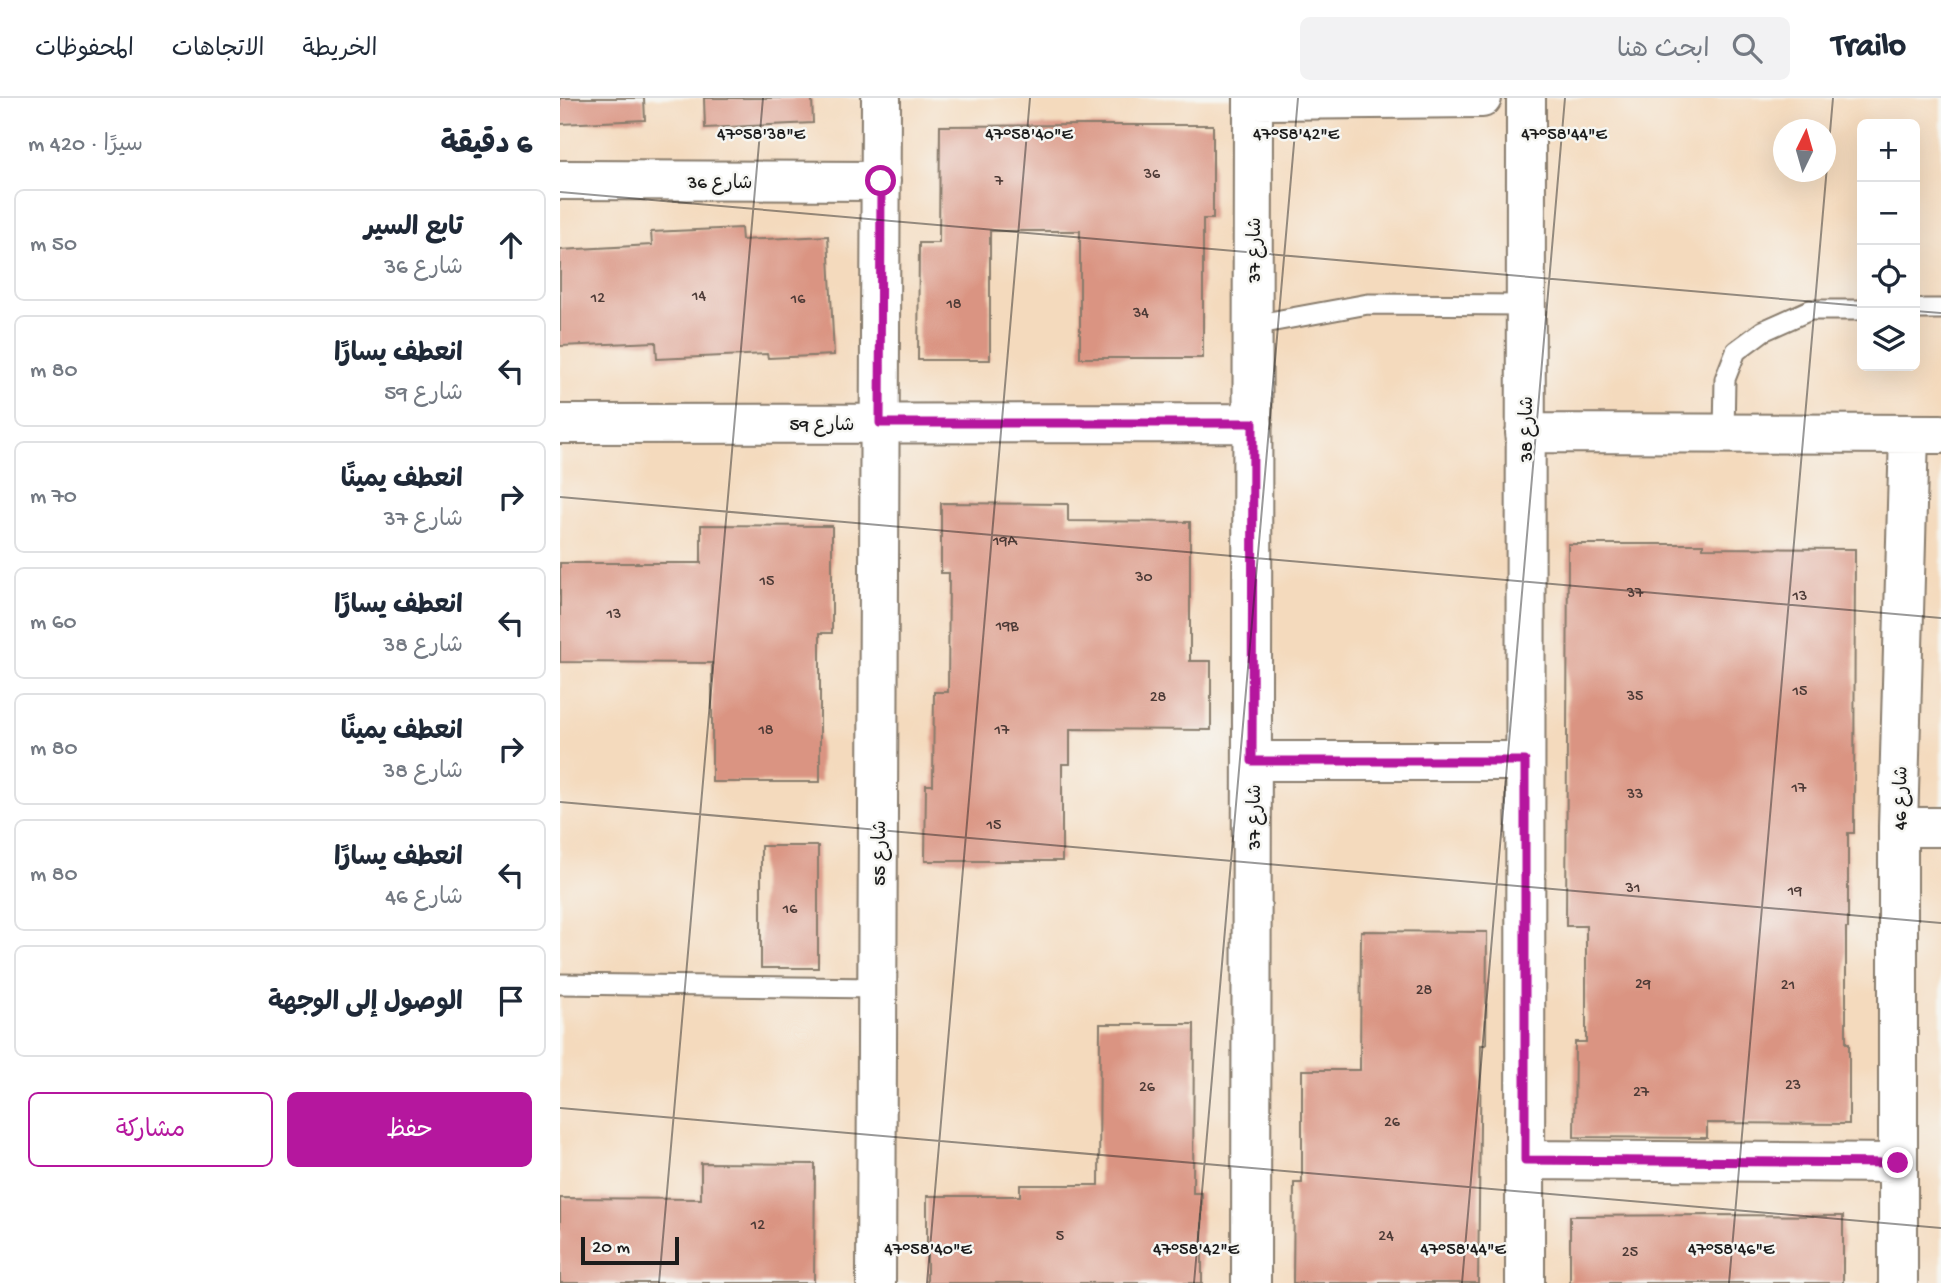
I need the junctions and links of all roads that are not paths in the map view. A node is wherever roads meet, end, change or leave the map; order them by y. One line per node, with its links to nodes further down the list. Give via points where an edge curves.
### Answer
1 (881, 98): 6 (street)
2 (1482, 98): 4 (street)
3 (1526, 98): 7 (street, شارع 38)
4 (1253, 99): 11 (street, شارع 37)
5 (560, 180): 6 (street, شارع 36)
6 (881, 181): 12 (street)
7 (1526, 305): 11 (lane, via 1368,304); 15 (street, شارع 38)
8 (1920, 309): 9 (lane)
9 (1941, 309)
10 (1857, 310): 16 (lane, via 1810,310 1763,331 1736,351 1725,379)
11 (1253, 325): 13 (street, شارع 37)
12 (880, 423): 13 (street, شارع 59); 14 (street, شارع 59); 23 (street, شارع 55)
13 (1253, 423): 18 (street, شارع 37)
14 (560, 424)
15 (1525, 433): 16 (street, شارع 46); 19 (street, شارع 38)
16 (1724, 433): 17 (street, شارع 46)
17 (1925, 434): 20 (street, شارع 46)
18 (1252, 761): 19 (street); 27 (street, شارع 37)
19 (1525, 761): 24 (street, شارع 38)
20 (1898, 827): 21 (street); 25 (street, شارع 46)
21 (1941, 827)
22 (560, 984): 23 (lane)
23 (877, 988): 26 (street, شارع 55)
24 (1525, 1160): 25 (street); 28 (street, شارع 38)
25 (1898, 1163): 29 (street, شارع 46)
26 (876, 1283)
27 (1251, 1283)
28 (1525, 1283)
29 (1898, 1283)

